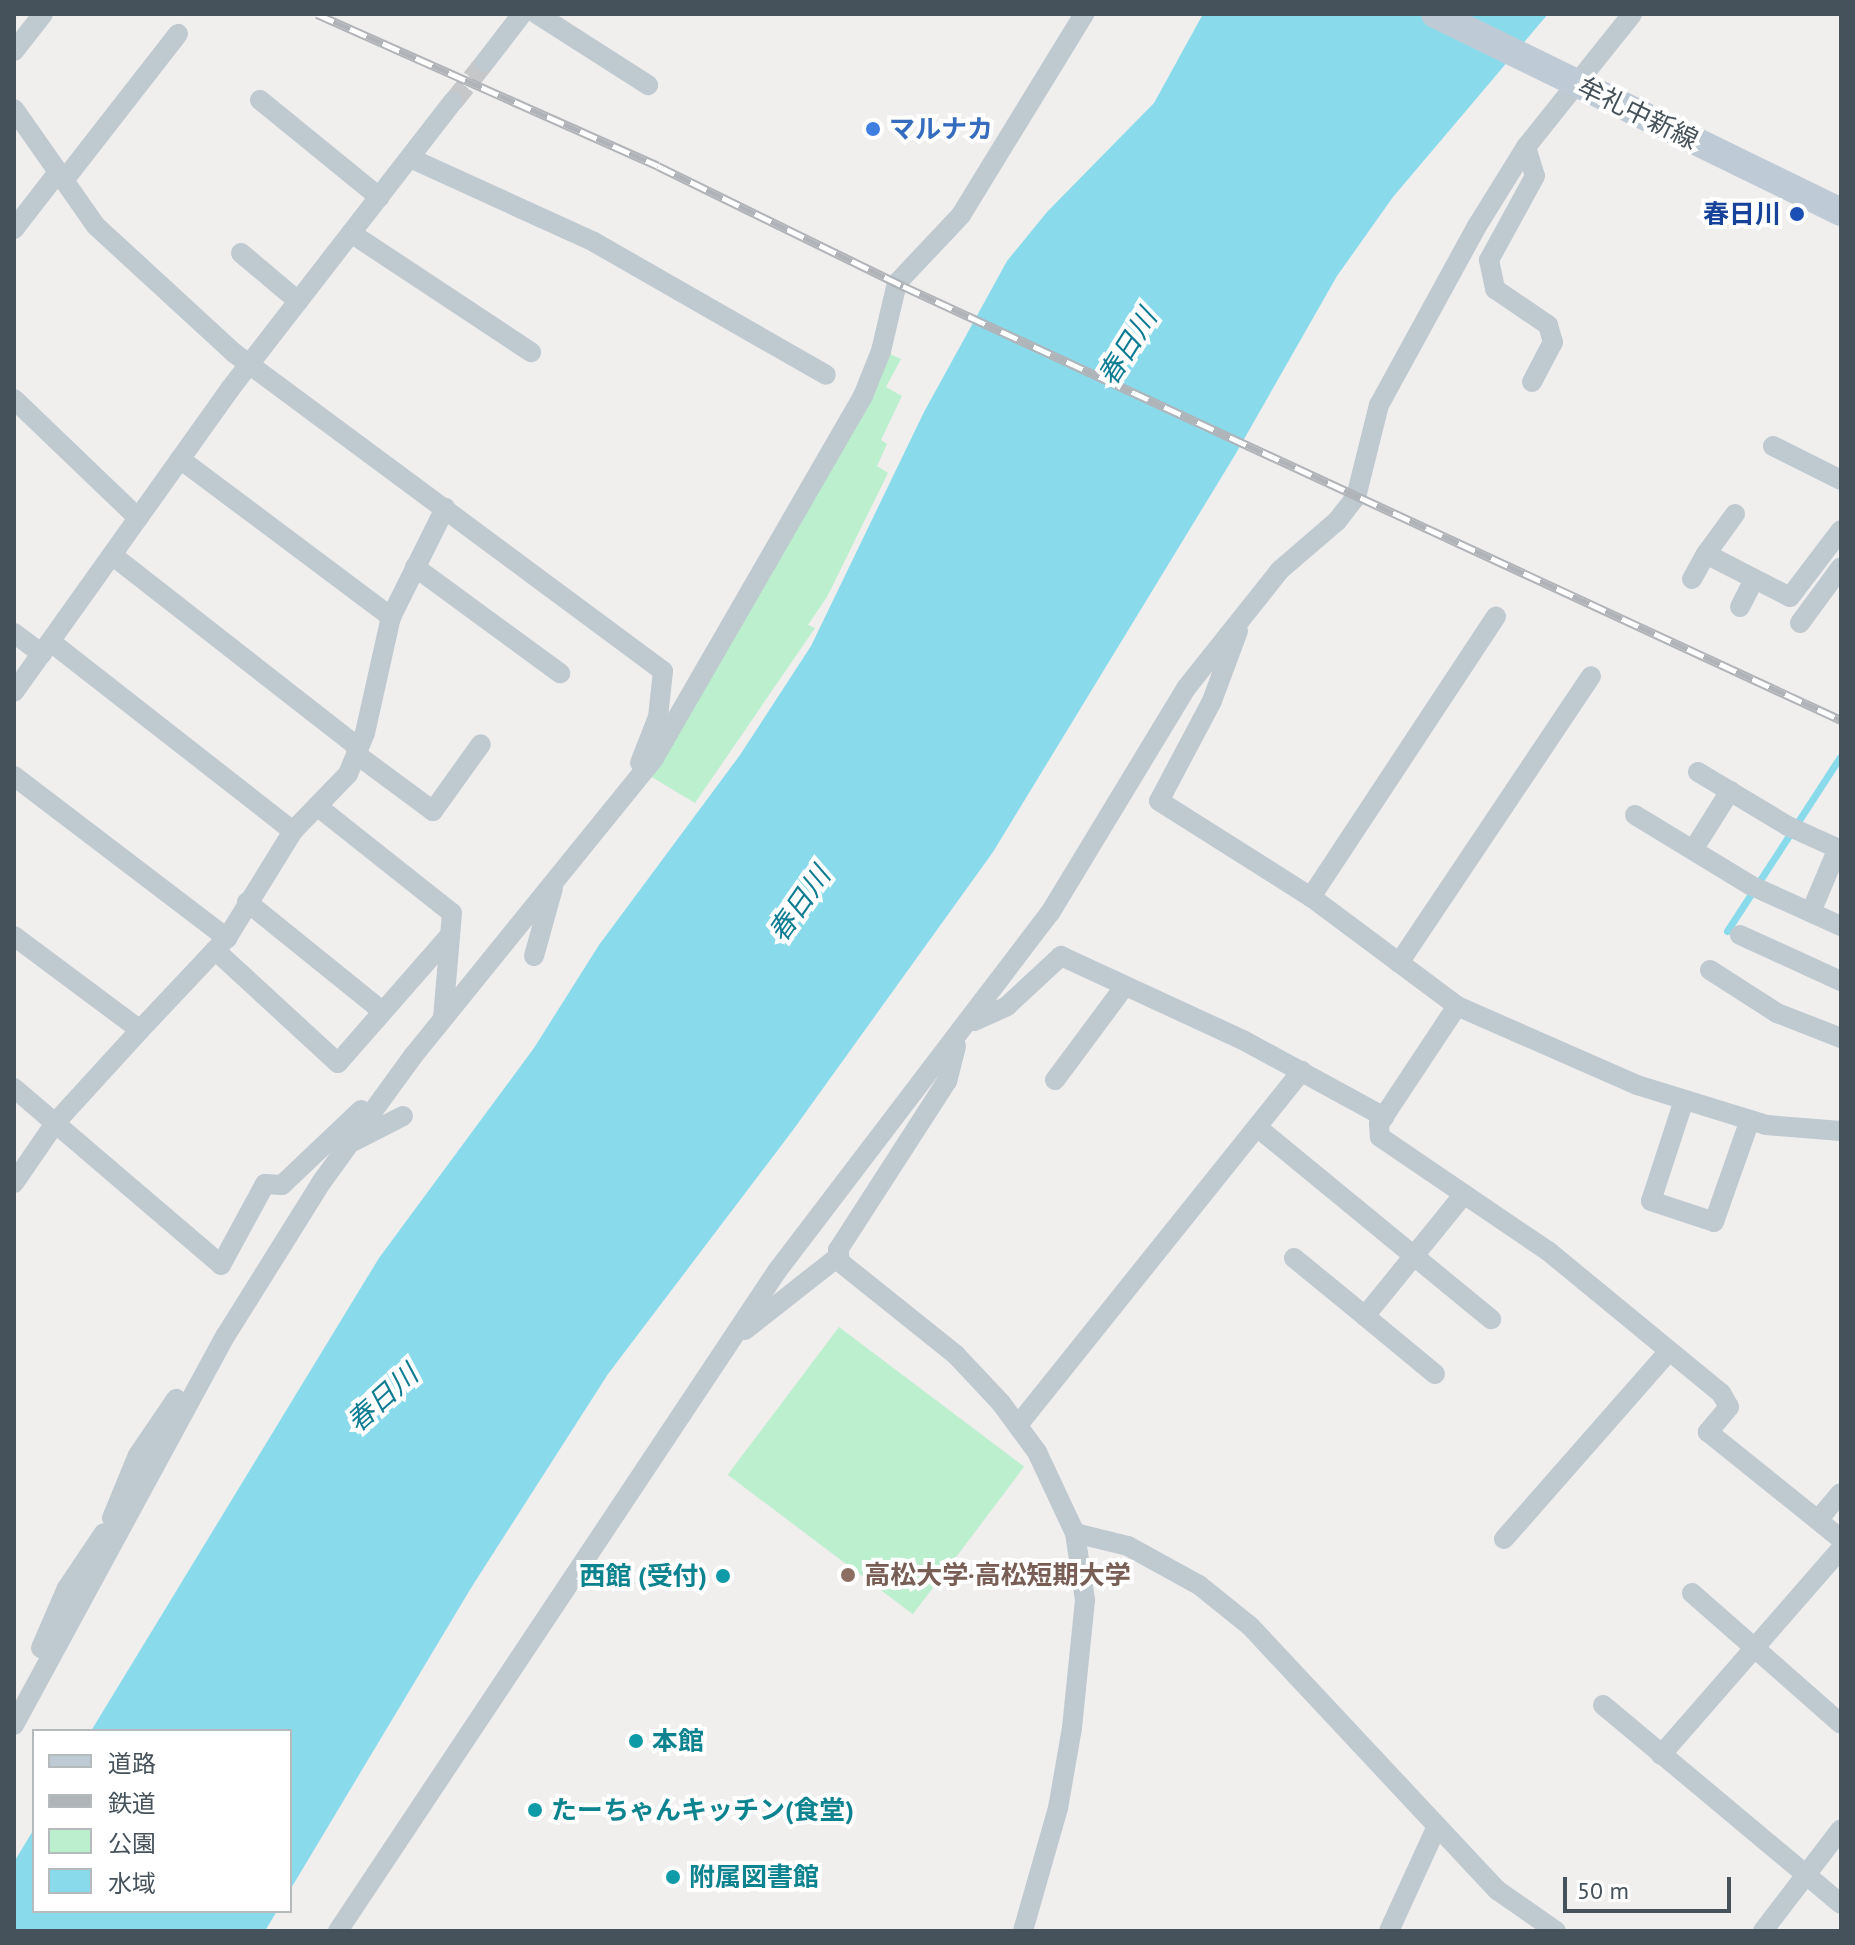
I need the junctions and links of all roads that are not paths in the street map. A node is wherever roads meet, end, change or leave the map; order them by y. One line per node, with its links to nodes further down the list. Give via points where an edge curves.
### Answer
1 (43, 14): 8 (street)
2 (522, 14): 9 (street)
3 (537, 14): 11 (street)
4 (1084, 14): 56 (street, via 961,215 897,283 881,351 863,396)
5 (1435, 14): 10 (main road, 牟礼中新線)
6 (1632, 14): 10 (street)
7 (178, 34): 17 (street)
8 (14, 51)
9 (485, 62)
10 (1567, 78): 15 (street); 19 (main road, 牟礼中新線)
11 (648, 85)
12 (260, 100): 18 (street)
13 (453, 102): 16 (street)
14 (14, 109): 17 (street)
15 (1526, 147): 27 (street, via 1535,176 1489,260 1495,289 1548,325 1553,342); 43 (street, via 1379,405 1356,497)
16 (410, 158): 18 (street); 26 (street, via 594,242)
17 (62, 175): 20 (street); 25 (street, via 96,226)
18 (379, 197): 21 (street)
19 (1841, 212)
20 (14, 229)
21 (351, 233): 23 (street); 24 (street)
22 (241, 253): 23 (street)
23 (298, 301): 25 (street)
24 (531, 352)
25 (250, 363): 30 (street); 32 (street)
26 (826, 375)
27 (1532, 382)
28 (14, 399): 34 (street)
29 (1773, 446): 31 (street)
30 (180, 459): 34 (street); 45 (street)
31 (1841, 480)
32 (445, 508): 38 (street); 56 (street, via 663,671 658,717)
33 (1735, 514): 36 (street)
34 (138, 518): 37 (street)
35 (1841, 530): 41 (street, via 1790,597)
36 (1706, 554): 40 (street); 41 (street)
37 (112, 555): 48 (street); 53 (street)
38 (415, 567): 45 (street); 49 (street)
39 (1841, 567): 46 (street)
40 (1692, 579)
41 (1754, 579): 42 (street)
42 (1740, 607)
43 (1245, 612): 64 (street, via 1212,701 1159,801); 81 (street, via 1187,687 1050,913)
44 (1496, 616): 64 (street)
45 (391, 617): 53 (street)
46 (1800, 623)
47 (14, 633): 48 (street)
48 (46, 648): 51 (street); 60 (street)
49 (560, 673)
50 (1591, 676): 73 (street)
51 (14, 692)
52 (481, 744): 53 (street, via 433,811)
53 (357, 751): 58 (street, via 348,774)
54 (1698, 772): 57 (street)
55 (14, 776): 71 (street)
56 (632, 791): 63 (street)
57 (1730, 791): 61 (street); 62 (street)
58 (317, 806): 60 (street); 70 (street, via 452,913)
59 (1635, 815): 62 (street)
60 (293, 831): 65 (street)
61 (1840, 849): 66 (street)
62 (1693, 850): 66 (street, via 1750,885)
63 (555, 880): 72 (street); 79 (street)
64 (1311, 897): 73 (street)
65 (247, 902): 71 (street); 78 (street)
66 (1811, 912): 67 (street)
67 (1841, 926)
68 (1740, 935): 75 (street)
69 (14, 936): 80 (street)
70 (449, 936): 78 (street); 79 (street)
71 (221, 944): 78 (street, via 338,1063); 80 (street)
72 (534, 956)
73 (1399, 963): 77 (street)
74 (1710, 970): 82 (street, via 1777,1013)
75 (1841, 981)
76 (1124, 987): 81 (street, via 1061,956 1007,1006); 83 (street); 84 (street)
77 (1457, 1006): 86 (street, via 1637,1085); 89 (street)
78 (382, 1011)
79 (443, 1019): 87 (street)
80 (140, 1030): 91 (street)
81 (964, 1030): 98 (street, via 947,1081); 102 (street, via 777,1271)
82 (1841, 1038)
83 (1302, 1071): 89 (street); 93 (street)
84 (1055, 1080)
85 (14, 1088): 91 (street)
86 (1684, 1100): 90 (street); 90 (street, via 1651,1201 1714,1222)
87 (373, 1110): 91 (street, via 362,1109 282,1185 265,1184 221,1265); 94 (street)
88 (403, 1116): 94 (street)
89 (1384, 1117): 96 (street, via 1380,1137)
90 (1750, 1120): 92 (street)
91 (56, 1122): 95 (street)
92 (1838, 1123)
93 (1257, 1127): 97 (street); 105 (street)
94 (347, 1145): 114 (street, via 204,1373)
95 (14, 1183)
96 (1464, 1194): 97 (street); 103 (street, via 1548,1251)
97 (1414, 1255): 100 (street); 101 (street)
98 (839, 1256): 102 (street); 105 (street, via 956,1355)
99 (1294, 1258): 100 (street)
100 (1365, 1316): 104 (street)
101 (1491, 1319)
102 (727, 1344): 124 (street)
103 (1669, 1351): 107 (street, via 1721,1393 1729,1407 1708,1432); 109 (street)
104 (1435, 1374)
105 (1018, 1425): 108 (street, via 1037,1452)
106 (1841, 1493): 107 (street)
107 (1818, 1520): 110 (street)
108 (1075, 1533): 120 (street, via 1128,1546 1209,1593 1250,1626); 125 (street, via 1085,1600 1072,1728 1058,1808)
109 (1504, 1539)
110 (1841, 1539)
111 (1841, 1549): 113 (street)
112 (1692, 1593): 113 (street)
113 (1754, 1648): 117 (street); 119 (street)
114 (32, 1681): 115 (street); 118 (street)
115 (14, 1703)
116 (1603, 1705): 119 (street)
117 (1841, 1724)
118 (14, 1725)
119 (1661, 1755): 122 (street)
120 (1437, 1826): 126 (street); 127 (street, via 1497,1890)
121 (1841, 1829): 122 (street)
122 (1803, 1877): 123 (street); 128 (street)
123 (1841, 1904)
124 (338, 1931)
125 (1023, 1931)
126 (1389, 1931)
127 (1556, 1931)
128 (1763, 1931)

